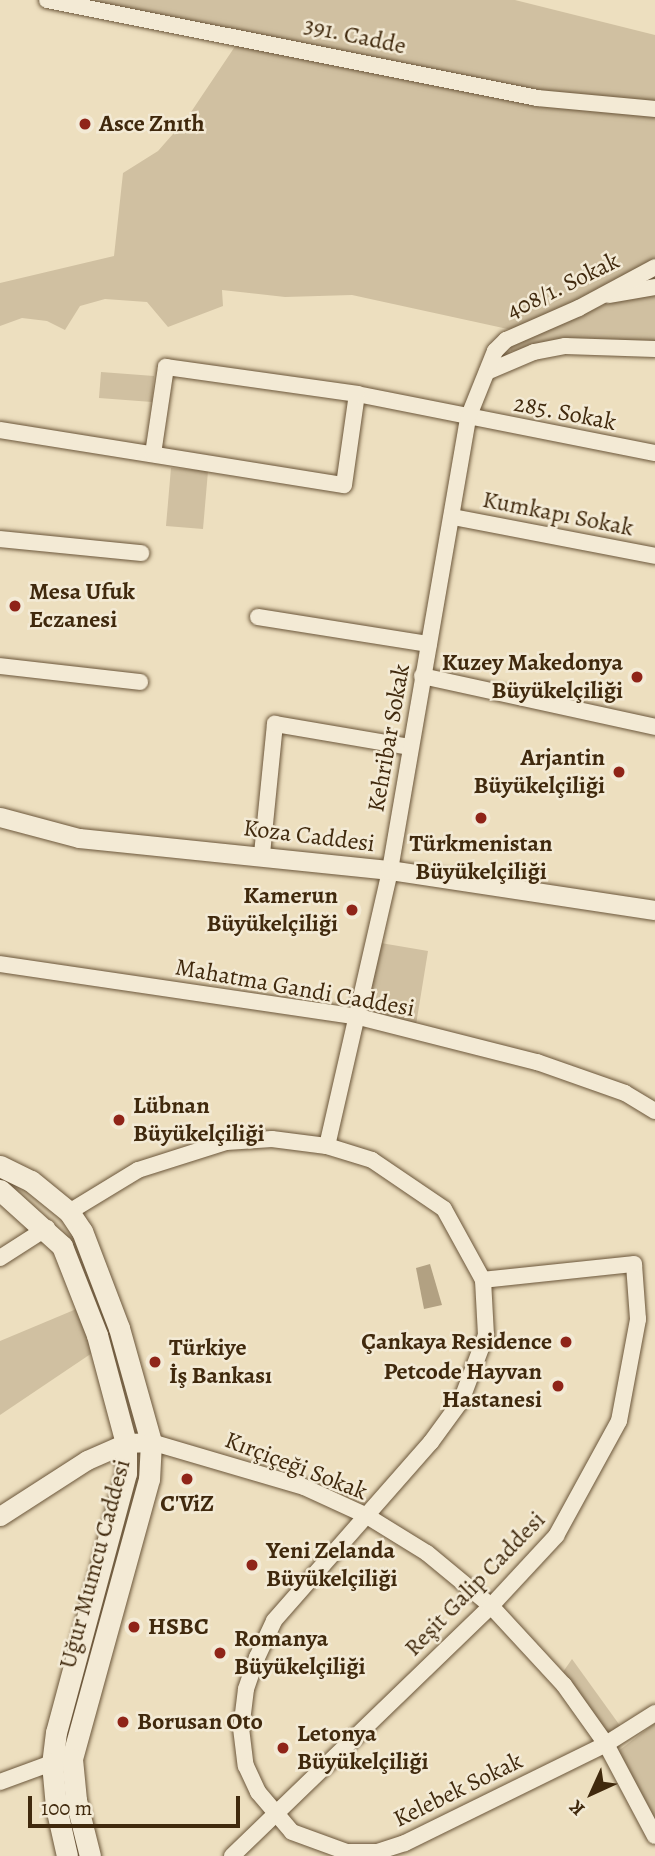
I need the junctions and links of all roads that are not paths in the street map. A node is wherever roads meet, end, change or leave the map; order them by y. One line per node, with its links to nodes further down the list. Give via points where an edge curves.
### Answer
1 (47, 0): 2 (street, 391. Cadde, via 537,98)
2 (655, 109)
3 (655, 267): 5 (street, 408/1. Sokak)
4 (655, 287): 5 (street)
5 (600, 296): 7 (street, 408/1. Sokak, via 506,340)
6 (655, 349): 8 (street, via 565,346 534,352)
7 (495, 351): 8 (street, Kehribar Sokak)
8 (487, 372): 10 (street, Kehribar Sokak)
9 (357, 394): 10 (street, 285. Sokak); 13 (street, 285. Sokak, via 166,367); 13 (street, via 344,485)
10 (468, 418): 12 (street, 285. Sokak); 14 (street, Kehribar Sokak)
11 (0, 429): 13 (street)
12 (655, 453)
13 (153, 454)
14 (453, 517): 17 (street, Kumkapı Sokak); 19 (street, Kehribar Sokak)
15 (0, 539): 16 (street)
16 (141, 553)
17 (655, 556)
18 (258, 617): 19 (street)
19 (429, 644): 21 (street, Kehribar Sokak)
20 (0, 666): 22 (street)
21 (422, 676): 23 (street); 24 (street, Kehribar Sokak)
22 (140, 682)
23 (655, 727)
24 (410, 747): 26 (street, via 275,724); 27 (street, Kehribar Sokak)
25 (0, 817): 26 (street, Koza Caddesi, via 79,838)
26 (262, 854): 27 (street, Koza Caddesi)
27 (390, 870): 28 (street, Koza Caddesi); 30 (street, Kehribar Sokak)
28 (655, 910)
29 (0, 964): 30 (street, Mahatma Gandi Caddesi)
30 (359, 1017): 31 (street, Mahatma Gandi Caddesi, via 537,1062 625,1093); 32 (street, Kehribar Sokak)
31 (655, 1111)
32 (327, 1146): 35 (street, via 272,1139 226,1142 138,1170); 38 (street, via 372,1160 444,1209)
33 (0, 1166): 35 (main road, Uğur Mumcu Caddesi, via 31,1181)
34 (0, 1190): 36 (main road, Uğur Mumcu Caddesi)
35 (69, 1212): 39 (main road, Uğur Mumcu Caddesi, via 82,1231 119,1328)
36 (47, 1228): 37 (street); 40 (main road, Uğur Mumcu Caddesi, via 62,1246 97,1335)
37 (0, 1258)
38 (483, 1280): 42 (street, Kelebek Sokak, via 486,1335 461,1401); 43 (street, Reşit Galip Caddesi, via 635,1264 638,1319 619,1421 599,1463 556,1535)
39 (152, 1442): 40 (street); 42 (street, Kırçiçeği Sokak, via 304,1488); 51 (main road, Uğur Mumcu Caddesi, via 149,1479 72,1759 76,1800)
40 (126, 1443): 41 (street, via 87,1461); 46 (main road, Uğur Mumcu Caddesi, via 126,1473 73,1659)
41 (0, 1516)
42 (366, 1516): 43 (street, Kırçiçeği Sokak, via 427,1553); 48 (street, Kelebek Sokak, via 274,1621 246,1689 241,1728 246,1766)
43 (491, 1606): 45 (street, Kırçiçeği Sokak, via 564,1685); 48 (street, Reşit Galip Caddesi)
44 (655, 1713): 45 (street, Kelebek Sokak)
45 (606, 1744): 48 (street, Kelebek Sokak, via 405,1843 377,1852 347,1852 317,1844 292,1832); 49 (street, Kırçiçeği Sokak)
46 (52, 1763): 47 (street); 50 (main road, Uğur Mumcu Caddesi)
47 (0, 1782)
48 (276, 1815): 52 (street, Reşit Galip Caddesi)
49 (655, 1836)
50 (67, 1856)
51 (90, 1856)
52 (232, 1856)

